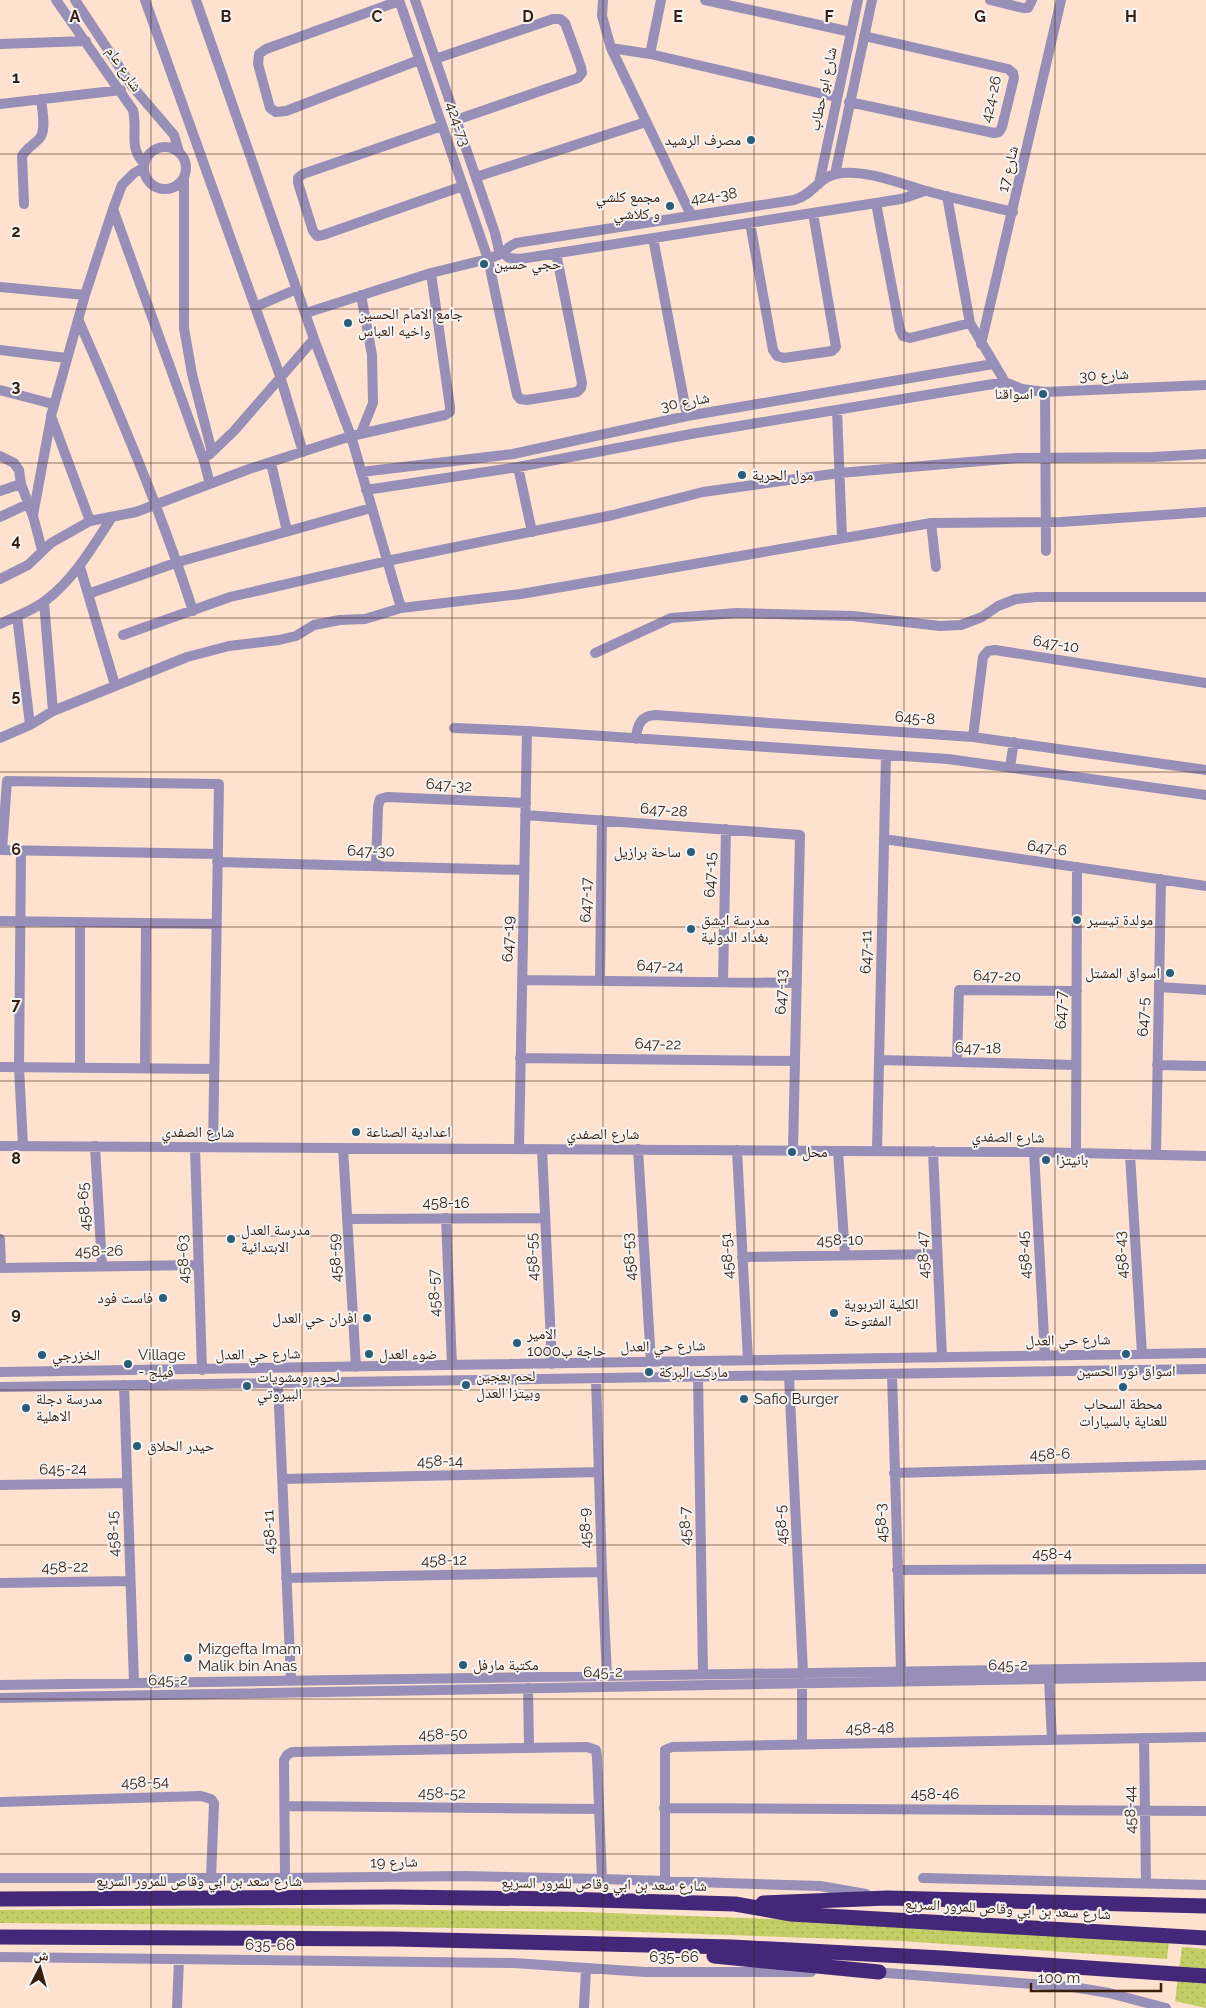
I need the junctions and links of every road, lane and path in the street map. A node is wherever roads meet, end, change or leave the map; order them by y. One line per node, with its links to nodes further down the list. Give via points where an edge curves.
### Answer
1 (56, 0): 17 (street, شارع عام)
2 (75, 0): 32 (street, شارع عام, via 132,86 174,135)
3 (145, 0): 31 (street)
4 (196, 0): 56 (street)
5 (399, 0): 22 (street, 424-73); 22 (street, via 259,54 258,64 270,108 276,112 286,111)
6 (416, 0): 21 (street, 424-73)
7 (603, 0): 19 (street, via 602,16)
8 (661, 0): 20 (street)
9 (705, 0): 15 (street)
10 (858, 0): 15 (street, شارع ابو حطاب)
11 (872, 0): 16 (street, شارع ابو حطاب)
12 (990, 0): 13 (street, via 1023,8 1028,8)
13 (1032, 0)
14 (1061, 0): 45 (street, شارع 17)
15 (851, 32): 24 (street, شارع ابو حطاب)
16 (864, 36): 26 (street, شارع ابو حطاب); 26 (street, 424-26, via 1008,69 1014,78 1002,127 994,133)
17 (86, 41): 18 (street); 23 (street, شارع عام)
18 (0, 44)
19 (611, 48): 20 (street); 29 (street)
20 (650, 54): 24 (street)
21 (435, 59): 28 (street, 424-73); 28 (street, via 560,19 565,23 581,67 582,73 578,78)
22 (420, 60): 30 (street, 424-73)
23 (121, 90): 25 (street); 33 (street, شارع عام, via 133,110 136,122 134,151)
24 (836, 97): 37 (street, شارع ابو حطاب)
25 (41, 99): 27 (street); 43 (street, via 41,137 22,156)
26 (849, 102): 34 (street, شارع ابو حطاب)
27 (0, 104)
28 (456, 120): 36 (street, 424-73)
29 (646, 122): 36 (street); 47 (street)
30 (442, 126): 38 (street, 424-73); 38 (street, via 298,178 313,231 317,236 323,235)
31 (198, 148): 32 (street); 59 (street)
32 (182, 156): 33 (street, via 171,148 162,147 147,155); 35 (street, via 186,168)
33 (143, 165): 35 (street, via 145,176 156,188 172,188); 44 (street, via 122,185)
34 (835, 174): 37 (street, 424-38); 39 (street, via 878,177)
35 (184, 177): 80 (street, via 184,328)
36 (476, 177): 52 (street, 424-73)
37 (818, 184): 41 (street, 424-38, via 806,196)
38 (463, 186): 53 (street, 424-73)
39 (925, 191): 40 (street); 42 (street, 424-38)
40 (947, 196): 45 (street); 62 (street)
41 (794, 200): 47 (street, 424-38); 48 (street)
42 (876, 203): 46 (street, 424-38); 62 (street, via 903,336 910,338)
43 (24, 204)
44 (113, 209): 57 (street); 85 (street)
45 (1013, 212): 64 (street, شارع 17)
46 (813, 213): 48 (street, 424-38); 49 (street, via 836,347 832,351 784,358 773,350)
47 (691, 215): 52 (street, 424-38, via 516,243)
48 (797, 215): 49 (street, 424-38)
49 (750, 222): 50 (street, 424-38)
50 (653, 238): 51 (street, 424-38); 76 (street)
51 (556, 253): 52 (street, 424-38, via 516,259); 53 (street, 424-73, via 582,383 577,392 527,400 517,395)
52 (502, 254): 53 (street, 424-38)
53 (488, 259): 54 (street, 424-38)
54 (431, 273): 58 (street, 424-38); 78 (street, via 450,412)
55 (0, 287): 57 (street)
56 (297, 288): 59 (street); 60 (street)
57 (85, 295): 61 (street)
58 (362, 296): 60 (street, 424-38); 78 (street, via 372,355 373,403)
59 (255, 307): 68 (street)
60 (306, 313): 63 (street)
61 (78, 319): 66 (street); 95 (street)
62 (970, 323): 64 (street)
63 (314, 339): 68 (street); 78 (street)
64 (981, 344): 67 (street)
65 (0, 350): 66 (street)
66 (66, 358): 73 (street)
67 (993, 364): 69 (street); 76 (street, شارع 30)
68 (280, 376): 80 (street); 81 (street)
69 (1005, 382): 72 (street, شارع 30, via 1022,389); 74 (street, شارع 30)
70 (1206, 385): 72 (street, شارع 30)
71 (0, 390): 73 (street)
72 (1045, 392): 84 (street)
73 (53, 404): 75 (street)
74 (837, 410): 79 (street, شارع 30); 89 (street)
75 (51, 416): 98 (street); 101 (street)
76 (688, 416): 77 (street, شارع 30)
77 (670, 420): 79 (street); 88 (street, شارع 30, via 513,454)
78 (356, 434): 81 (street); 88 (street)
79 (673, 438): 87 (street, شارع 30)
80 (212, 452): 85 (street)
81 (303, 452): 86 (street)
82 (1206, 454): 84 (street)
83 (0, 456): 90 (street, via 14,463 19,470)
84 (1045, 458): 89 (street); 102 (street)
85 (204, 461): 91 (street)
86 (271, 463): 91 (street); 104 (street)
87 (518, 467): 92 (street, شارع 30); 105 (street)
88 (361, 472): 92 (street)
89 (839, 473): 105 (street, via 703,492); 106 (street)
90 (21, 484): 93 (street); 94 (street)
91 (210, 484): 95 (street)
92 (366, 490): 96 (street)
93 (0, 491)
94 (28, 504): 98 (street); 99 (street)
95 (156, 505): 100 (street); 109 (street)
96 (371, 508): 104 (street); 110 (street)
97 (1206, 512): 102 (street)
98 (33, 516): 107 (street)
99 (0, 517)
100 (112, 517): 101 (street); 111 (street)
101 (90, 521): 107 (street)
102 (1047, 522): 103 (street); 108 (street)
103 (931, 523): 106 (street); 112 (street)
104 (286, 531): 109 (street)
105 (532, 532): 110 (street)
106 (842, 538): 117 (street, via 521,594)
107 (42, 550): 113 (street, via 28,565)
108 (1046, 552)
109 (178, 562): 114 (street); 118 (street)
110 (387, 562): 117 (street); 118 (street, via 230,597)
111 (80, 567): 114 (street); 116 (street)
112 (936, 567)
113 (0, 579)
114 (88, 594): 124 (street)
115 (1206, 597): 122 (street, via 1016,599 982,617 940,626 854,616 737,613 671,618)
116 (44, 602): 119 (street); 125 (street)
117 (400, 608): 124 (street, via 365,619 314,625 296,636 279,640 229,646 187,657)
118 (194, 611): 121 (street)
119 (17, 616): 120 (street); 126 (street)
120 (0, 624)
121 (123, 635)
122 (595, 653)
123 (1206, 683): 130 (street, 647-10, via 988,651 983,657)
124 (115, 685): 125 (street)
125 (53, 711): 126 (street)
126 (30, 725): 131 (street)
127 (454, 728): 128 (street)
128 (527, 731): 132 (street); 139 (street, 647-19)
129 (0, 734): 131 (street)
130 (973, 737): 132 (street, 645-8, via 650,715 638,725); 133 (street, 645-8)
131 (0, 738)
132 (636, 739): 134 (street)
133 (1014, 742): 135 (street); 136 (street, 645-8)
134 (886, 755): 135 (street); 144 (street, 647-11)
135 (1010, 767): 138 (street)
136 (1206, 770)
137 (3, 783): 145 (street); 147 (street, via 219,784)
138 (1206, 795)
139 (526, 804): 140 (street, 647-19); 148 (street, 647-32, via 380,799)
140 (525, 814): 141 (street, 647-28); 150 (street, 647-19)
141 (602, 820): 142 (street, 647-28); 159 (street, 647-17)
142 (726, 829): 143 (street, 647-28); 160 (street, 647-15)
143 (800, 835): 161 (street, 647-13)
144 (884, 839): 149 (street, 647-6); 166 (street, 647-11)
145 (1, 850): 146 (street, 647-30)
146 (21, 850): 147 (street, 647-30); 154 (street)
147 (218, 858): 148 (street, 647-30); 157 (street)
148 (376, 866): 150 (street, 647-30)
149 (1078, 867): 151 (street, 647-6); 164 (street, 647-7)
150 (524, 870): 158 (street, 647-19)
151 (1161, 879): 152 (street, 647-6); 162 (street, 647-5)
152 (1206, 886)
153 (0, 921): 154 (street)
154 (19, 921): 155 (street); 173 (street)
155 (80, 922): 156 (street); 174 (street)
156 (146, 923): 157 (street); 175 (street)
157 (216, 924): 176 (street)
158 (522, 980): 159 (street, 647-24); 165 (street, 647-19)
159 (600, 981): 160 (street, 647-24)
160 (723, 982): 161 (street, 647-24)
161 (796, 983): 167 (street, 647-13)
162 (1159, 987): 163 (street); 170 (street, 647-5)
163 (1206, 990)
164 (1077, 991): 168 (street, 647-20, via 959,990); 169 (street, 647-7)
165 (520, 1058): 167 (street, 647-22); 183 (street, 647-19)
166 (879, 1060): 168 (street, 647-18); 189 (street, 647-11)
167 (795, 1061): 187 (street, 647-13)
168 (957, 1062): 169 (street, 647-18)
169 (1076, 1065): 192 (street, 647-7)
170 (1157, 1065): 171 (street); 194 (street, 647-5)
171 (1206, 1066)
172 (0, 1067): 173 (street)
173 (19, 1067): 174 (street); 178 (street)
174 (80, 1068): 175 (street)
175 (145, 1068): 176 (street)
176 (214, 1069): 181 (street)
177 (0, 1146): 178 (street, شارع الصفدي)
178 (23, 1146): 179 (street, شارع الصفدي)
179 (96, 1146): 180 (street, شارع الصفدي); 204 (street, 458-65)
180 (194, 1147): 181 (street, شارع الصفدي); 203 (street, 458-63)
181 (213, 1147): 182 (street, شارع الصفدي)
182 (343, 1148): 183 (street, شارع الصفدي); 198 (street, 458-59)
183 (519, 1149): 184 (street, شارع الصفدي)
184 (542, 1149): 185 (street, شارع الصفدي); 197 (street, 458-55)
185 (638, 1150): 186 (street, شارع الصفدي); 212 (street, 458-53)
186 (737, 1150): 187 (street, شارع الصفدي); 202 (street, 458-51)
187 (793, 1150): 188 (street, شارع الصفدي)
188 (838, 1151): 189 (street, شارع الصفدي); 201 (street)
189 (877, 1151): 190 (street, شارع الصفدي)
190 (933, 1151): 191 (street, شارع الصفدي); 200 (street, 458-47)
191 (1034, 1152): 192 (street, شارع الصفدي); 208 (street, 458-45)
192 (1076, 1153): 193 (street, شارع الصفدي)
193 (1130, 1154): 194 (street, شارع الصفدي); 207 (street, 458-43)
194 (1156, 1154): 195 (street, شارع الصفدي)
195 (1206, 1156)
196 (446, 1218): 197 (street, 458-16); 198 (street, 458-16); 215 (street, 458-57)
197 (545, 1218): 213 (street, 458-55)
198 (347, 1219): 216 (street, 458-59)
199 (0, 1239): 205 (street)
200 (938, 1254): 201 (street, 458-10); 210 (street, 458-47)
201 (844, 1255): 202 (street, 458-10)
202 (742, 1257): 211 (street, 458-51)
203 (198, 1264): 204 (street, 458-26); 218 (street, 458-63)
204 (102, 1266): 205 (street, 458-26)
205 (1, 1268)
206 (1206, 1353): 207 (street, شارع حي العدل)
207 (1142, 1354): 209 (street, شارع حي العدل)
208 (1045, 1356): 209 (street, شارع حي العدل); 210 (street, شارع حي العدل)
209 (1086, 1356): 219 (street)
210 (942, 1357): 211 (street, شارع حي العدل)
211 (748, 1360): 212 (street, شارع حي العدل)
212 (651, 1362): 213 (street, شارع حي العدل)
213 (552, 1364): 214 (street, شارع حي العدل)
214 (492, 1365): 215 (street, شارع حي العدل); 226 (street)
215 (452, 1366): 216 (street, شارع حي العدل)
216 (356, 1367): 218 (street, شارع حي العدل)
217 (1206, 1369): 219 (street, شارع حي العدل)
218 (202, 1370): 221 (street, شارع حي العدل)
219 (1086, 1371): 222 (street, شارع حي العدل)
220 (0, 1372): 221 (street, شارع حي العدل)
221 (63, 1372): 230 (street)
222 (892, 1374): 223 (street, شارع حي العدل); 233 (street, 458-3)
223 (789, 1376): 224 (street, شارع حي العدل); 245 (street, 458-5)
224 (698, 1377): 225 (street, شارع حي العدل); 246 (street, 458-7)
225 (596, 1379): 226 (street, شارع حي العدل); 232 (street, 458-9)
226 (492, 1380): 227 (street, شارع حي العدل)
227 (278, 1383): 228 (street, شارع حي العدل); 234 (street, 458-11)
228 (124, 1385): 230 (street, شارع حي العدل); 235 (street, 458-15)
229 (0, 1386): 230 (street, شارع حي العدل)
230 (64, 1386)
231 (1206, 1465): 233 (street, 458-6)
232 (598, 1472): 234 (street, 458-14); 239 (street, 458-9)
233 (894, 1473): 238 (street, 458-3)
234 (282, 1479): 240 (street, 458-11)
235 (127, 1483): 236 (street, 645-24); 241 (street, 458-15)
236 (0, 1485)
237 (1206, 1569): 238 (street, 458-4)
238 (897, 1570): 244 (street, 458-3)
239 (602, 1572): 240 (street, 458-12); 248 (street, 458-9)
240 (286, 1578): 252 (street, 458-11)
241 (130, 1581): 242 (street, 458-22); 253 (street, 458-15)
242 (0, 1583)
243 (1206, 1667): 244 (street, 645-2)
244 (901, 1670): 245 (street, 645-2)
245 (804, 1672): 246 (street, 645-2)
246 (703, 1673): 247 (street, 645-2)
247 (651, 1675): 248 (street, 645-2); 256 (street)
248 (608, 1676): 250 (street, 645-2)
249 (1206, 1676): 251 (street, 645-2)
250 (430, 1678): 252 (street, 645-2); 258 (street)
251 (1050, 1679): 254 (street, 645-2); 262 (street)
252 (291, 1680): 253 (street, 645-2)
253 (134, 1683): 255 (street, 645-2)
254 (802, 1683): 256 (street, 645-2); 263 (street)
255 (0, 1685)
256 (651, 1686): 257 (street, 645-2)
257 (528, 1688): 258 (street, 645-2); 264 (street)
258 (430, 1690): 259 (street, 645-2)
259 (0, 1698)
260 (1206, 1737): 261 (street, 458-48)
261 (1144, 1738): 262 (street, 458-48); 269 (street, 458-44)
262 (1052, 1740): 263 (street, 458-48)
263 (802, 1744): 267 (street, 458-48, via 672,1747 665,1750)
264 (529, 1747): 266 (street, 458-50, via 292,1752 284,1760); 268 (street, 458-50, via 587,1747 596,1750)
265 (0, 1802): 272 (street, 458-54, via 211,1798 214,1803)
266 (285, 1806): 268 (street, 458-52); 273 (street, 458-50)
267 (664, 1808): 269 (street, 458-46); 276 (street, 458-48)
268 (599, 1809): 275 (street, 458-50)
269 (1145, 1810): 270 (street, 458-46); 277 (street, 458-44)
270 (1206, 1811)
271 (0, 1878): 272 (street, شارع 19)
272 (212, 1878): 273 (street, شارع 19)
273 (285, 1878): 275 (street, شارع 19, via 464,1876)
274 (923, 1878): 277 (street)
275 (602, 1879): 276 (street, شارع 19)
276 (664, 1880): 279 (street, شارع 19, via 820,1886)
277 (1146, 1883): 278 (street)
278 (1206, 1885)
279 (887, 1898): 281 (highway); 282 (highway)
280 (0, 1900): 281 (highway, شارع سعد بن ابي وقاص للمرور السريع, via 394,1897)
281 (735, 1904): 284 (highway, شارع سعد بن ابي وقاص للمرور السريع, via 791,1914)
282 (1206, 1906)
283 (0, 1937): 285 (highway, via 395,1939)
284 (1206, 1938)
285 (611, 1945): 289 (highway); 290 (highway, via 799,1950)
286 (0, 1958): 287 (street, 635-66)
287 (179, 1959): 288 (street, 635-66, via 505,1962); 291 (street)
288 (586, 1968): 289 (street, 635-66, via 645,1972); 292 (street)
289 (880, 1972): 293 (street, 635-66, via 1073,1987)
290 (1206, 1976)
291 (177, 2008)
292 (584, 2008)
293 (1166, 2008)

